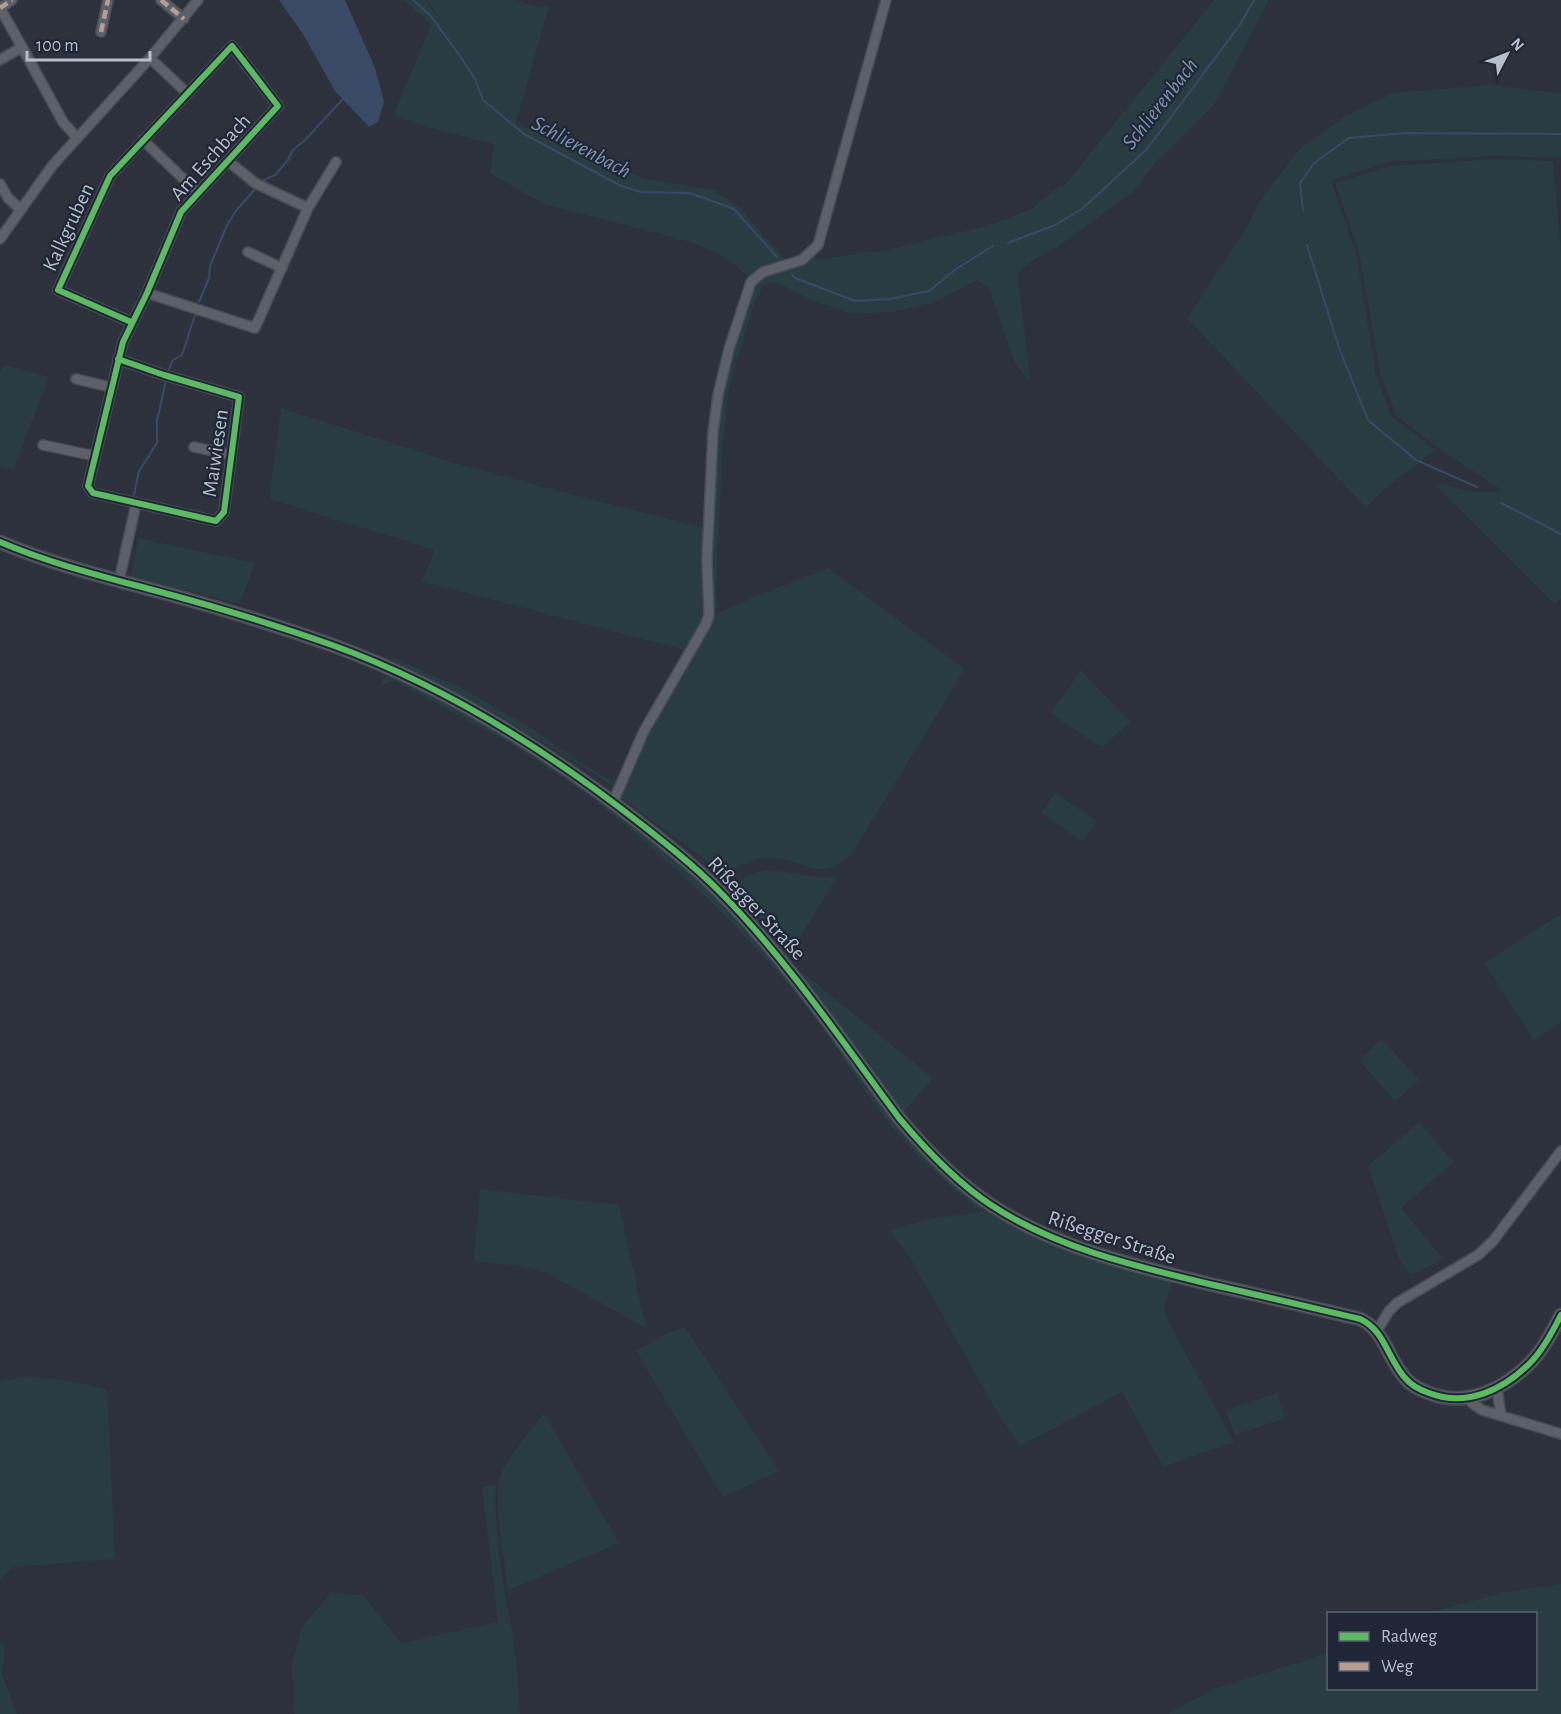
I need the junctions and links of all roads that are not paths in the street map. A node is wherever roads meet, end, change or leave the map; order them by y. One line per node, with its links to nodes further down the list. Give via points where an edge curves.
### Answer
1 (12, 0): 6 (street)
2 (108, 0): 8 (street)
3 (161, 0): 7 (street)
4 (198, 0): 7 (street)
5 (885, 0): 36 (street, via 818,246 802,260 756,277 744,299 718,394 713,432 707,559 709,615 644,731)
6 (0, 8): 9 (street)
7 (184, 19): 10 (street)
8 (101, 32)
9 (22, 47): 11 (street); 13 (street, via 63,122)
10 (150, 58): 12 (street); 13 (street)
11 (0, 60)
12 (187, 93): 14 (street, Kalkgruben); 15 (street, Am Eschbach, via 232,45 278,106)
13 (77, 138): 20 (street)
14 (143, 140): 18 (street, Am Eschbach); 25 (street, Kalkgruben, via 110,176 58,290)
15 (228, 161): 18 (street, Am Eschbach); 19 (street, via 255,183)
16 (336, 162): 19 (street)
17 (0, 184): 20 (street)
18 (198, 193): 24 (street, Am Eschbach, via 181,212)
19 (308, 208): 23 (street)
20 (20, 209): 21 (street)
21 (0, 239)
22 (248, 252): 23 (street)
23 (282, 268): 24 (street, via 255,328)
24 (147, 293): 25 (street, Am Eschbach)
25 (131, 322): 26 (street, Am Eschbach)
26 (117, 359): 28 (street, Am Eschbach); 31 (street, Maiwiesen, via 239,397)
27 (76, 379): 28 (street)
28 (110, 387): 32 (street, Am Eschbach)
29 (43, 445): 32 (street)
30 (194, 447): 31 (street, Maiwiesen)
31 (231, 455): 33 (street, Maiwiesen, via 224,512 216,521)
32 (95, 456): 33 (street, Am Eschbach, via 88,486 93,493)
33 (136, 504): 35 (street)
34 (4, 543): 35 (street, Rißegger Straße)
35 (119, 581): 36 (street, Rißegger Straße, via 238,614 386,667 483,716)
36 (613, 802): 39 (street, Rißegger Straße, via 724,896 784,965 912,1134 994,1207 1044,1234 1088,1251 1360,1318)
37 (1561, 1151): 39 (street, via 1493,1241 1478,1255 1397,1303)
38 (1561, 1315): 40 (street, via 1532,1361)
39 (1377, 1331): 41 (street, via 1409,1383 1437,1396)
40 (1497, 1388): 41 (street); 42 (street)
41 (1470, 1398): 42 (street, via 1476,1407)
42 (1501, 1416): 43 (street)
43 (1561, 1434)

